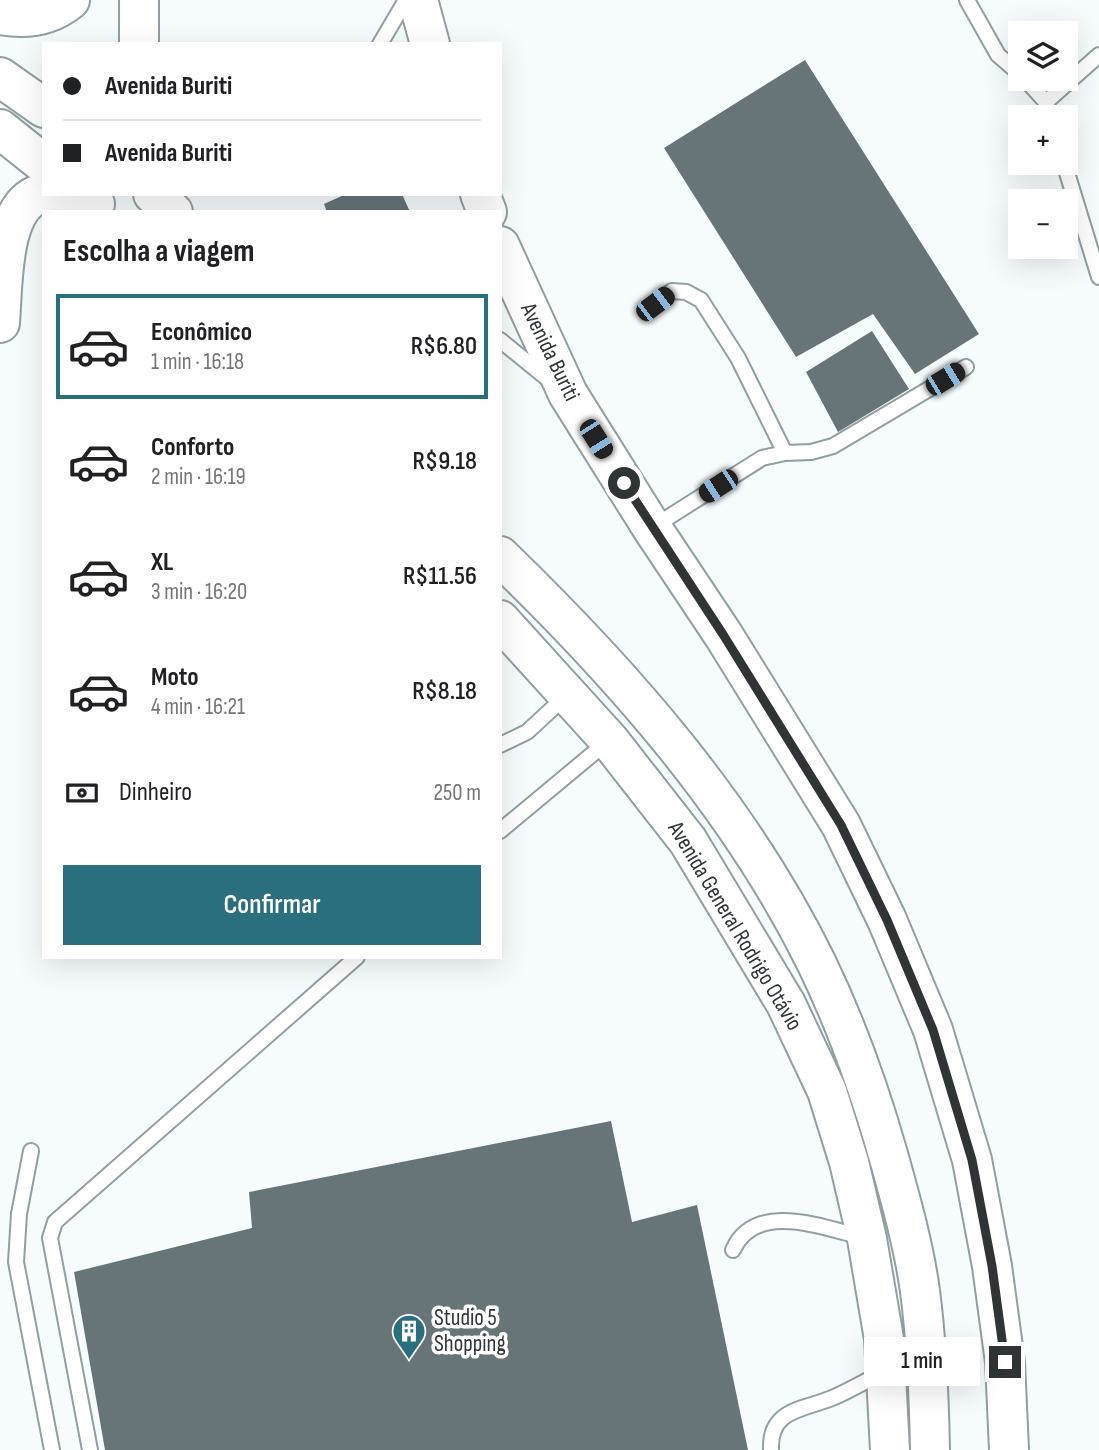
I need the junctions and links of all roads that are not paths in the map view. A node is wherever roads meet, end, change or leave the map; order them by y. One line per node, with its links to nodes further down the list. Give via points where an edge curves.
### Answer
1 (70, 0): 6 (main road, via 40,16 18,19)
2 (139, 0): 7 (main road)
3 (406, 0): 8 (lane)
4 (418, 0): 9 (main road)
5 (968, 0): 11 (lane, via 998,55)
6 (0, 15)
7 (139, 42)
8 (381, 42)
9 (429, 42)
10 (1099, 55): 14 (lane)
11 (1008, 64)
12 (0, 77): 16 (main road)
13 (1036, 91): 14 (lane)
14 (1046, 102): 15 (lane)
15 (1047, 105)
16 (42, 107)
17 (0, 129): 18 (main road)
18 (42, 162)
19 (1067, 175): 24 (lane)
20 (22, 193): 26 (main road, via 7,237)
21 (155, 196): 22 (main road)
22 (171, 210)
23 (502, 250): 29 (main road, Avenida Buriti)
24 (1099, 277)
25 (655, 304): 30 (lane, via 672,291 701,300 738,358)
26 (0, 323)
27 (502, 342): 29 (lane)
28 (966, 366): 30 (lane, via 833,446)
29 (568, 394): 31 (main road, Avenida Buriti)
30 (785, 453): 31 (lane, via 762,458)
31 (652, 528): 48 (main road, Avenida Buriti, via 841,825 933,1030 972,1160 992,1266 1005,1362)
32 (502, 557): 47 (main road, Avenida General Rodrigo Otávio, via 653,716 755,855 816,963 873,1102 900,1196 920,1290)
33 (502, 622): 34 (main road, Avenida General Rodrigo Otávio)
34 (568, 694): 35 (main road, Avenida General Rodrigo Otávio); 36 (lane, via 527,732)
35 (610, 740): 37 (lane); 40 (main road, Avenida General Rodrigo Otávio, via 688,841 786,1004 827,1091)
36 (502, 744)
37 (502, 829)
38 (356, 959): 44 (lane, via 55,1222 50,1238)
39 (31, 1151): 43 (lane, via 16,1262)
40 (867, 1238): 41 (lane, via 803,1222 776,1222 747,1231); 42 (main road, Avenida General Rodrigo Otávio)
41 (733, 1251)
42 (886, 1371): 45 (lane, via 832,1398 788,1412 778,1421); 46 (main road, Avenida General Rodrigo Otávio)
43 (52, 1450)
44 (90, 1450)
45 (771, 1450)
46 (890, 1450)
47 (930, 1450)
48 (1009, 1450)

